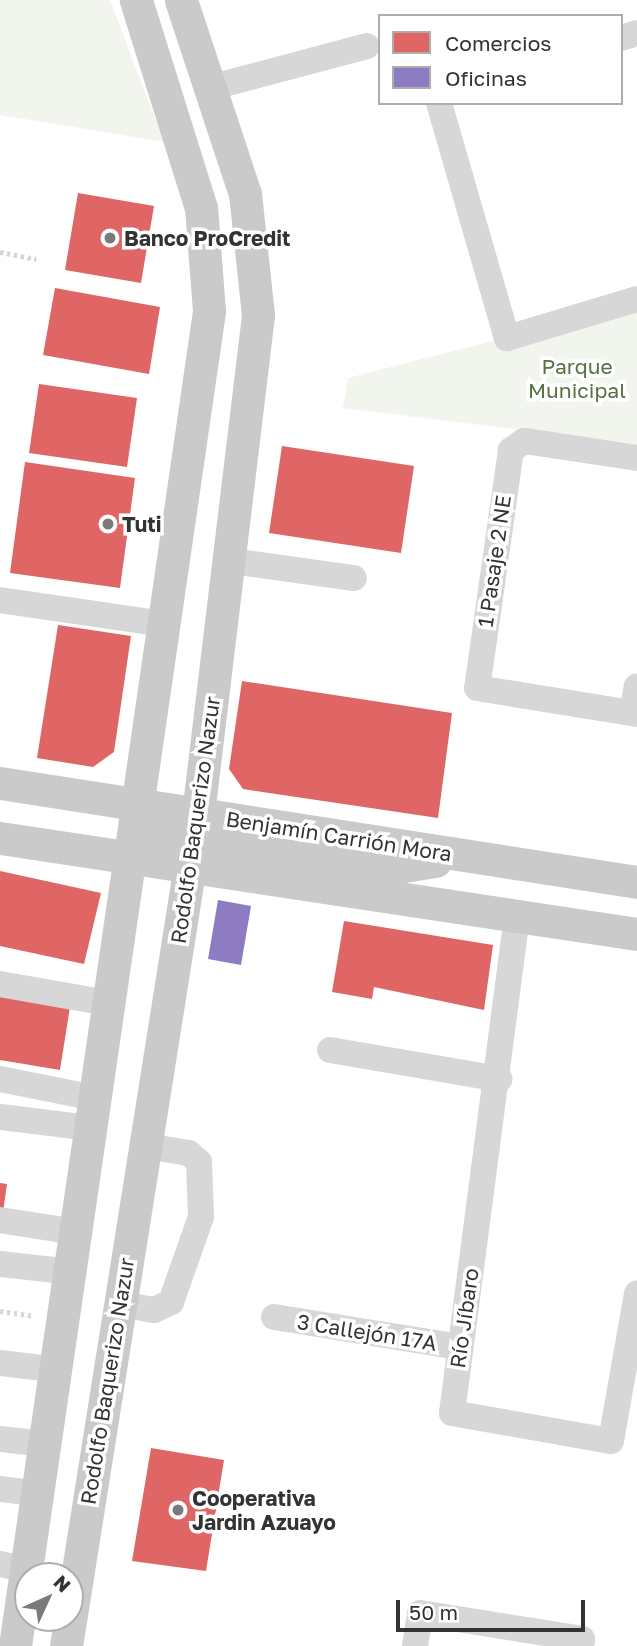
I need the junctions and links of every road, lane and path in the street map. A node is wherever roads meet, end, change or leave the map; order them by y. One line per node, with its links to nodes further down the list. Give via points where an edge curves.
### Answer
1 (136, 0): 13 (main road, via 201,208 209,312)
2 (181, 0): 4 (main road, Rodolfo Baquerizo Nazur)
3 (367, 46): 4 (street)
4 (213, 87): 10 (main road, Rodolfo Baquerizo Nazur, via 245,194 258,314)
5 (440, 105): 8 (street, via 508,338)
6 (0, 252): 7 (path)
7 (36, 259)
8 (637, 299)
9 (637, 458): 15 (street, 1 Pasaje 2 NE, via 524,441 508,456 477,688)
10 (230, 561): 11 (street); 20 (main road, Rodolfo Baquerizo Nazur)
11 (354, 578)
12 (0, 600): 13 (street)
13 (165, 624): 18 (main road)
14 (637, 686): 15 (street)
15 (634, 714)
16 (0, 783): 18 (main road, Benjamín Carrión Mora)
17 (0, 805): 18 (main road)
18 (146, 827): 19 (main road, Benjamín Carrión Mora); 20 (main road, Benjamín Carrión Mora); 20 (main road, via 183,829); 25 (main road)
19 (0, 838)
20 (189, 846): 21 (main road, Benjamín Carrión Mora, via 467,856); 22 (main road, Benjamín Carrión Mora); 31 (main road, Rodolfo Baquerizo Nazur)
21 (631, 881): 22 (main road, via 618,906 604,918)
22 (517, 916): 23 (main road, Benjamín Carrión Mora); 28 (street, Río Jíbaro)
23 (637, 934)
24 (0, 984): 25 (street)
25 (108, 1003): 29 (main road)
26 (330, 1050): 28 (street)
27 (0, 1079): 29 (street)
28 (500, 1080): 39 (street, Río Jíbaro)
29 (93, 1113): 30 (street); 33 (main road)
30 (0, 1117)
31 (145, 1146): 37 (main road, Rodolfo Baquerizo Nazur); 37 (street, via 189,1153 199,1162 201,1217 171,1302 154,1310)
32 (0, 1220): 33 (street)
33 (77, 1233): 35 (main road)
34 (0, 1264): 35 (street)
35 (72, 1272): 41 (main road)
36 (637, 1293): 42 (street, Río Jíbaro)
37 (120, 1304): 49 (main road, Rodolfo Baquerizo Nazur)
38 (274, 1317): 39 (street, 3 Callejón 17A)
39 (459, 1347): 42 (street, Río Jíbaro, via 452,1413 611,1441)
40 (0, 1363): 41 (street)
41 (58, 1370): 44 (main road)
42 (630, 1377)
43 (0, 1439): 44 (street)
44 (46, 1444): 46 (main road)
45 (0, 1489): 46 (street)
46 (38, 1494): 47 (main road)
47 (13, 1567): 48 (main road)
48 (15, 1646)
49 (66, 1646)
50 (415, 1646): 51 (street, via 420,1613 582,1639)
51 (581, 1646)

